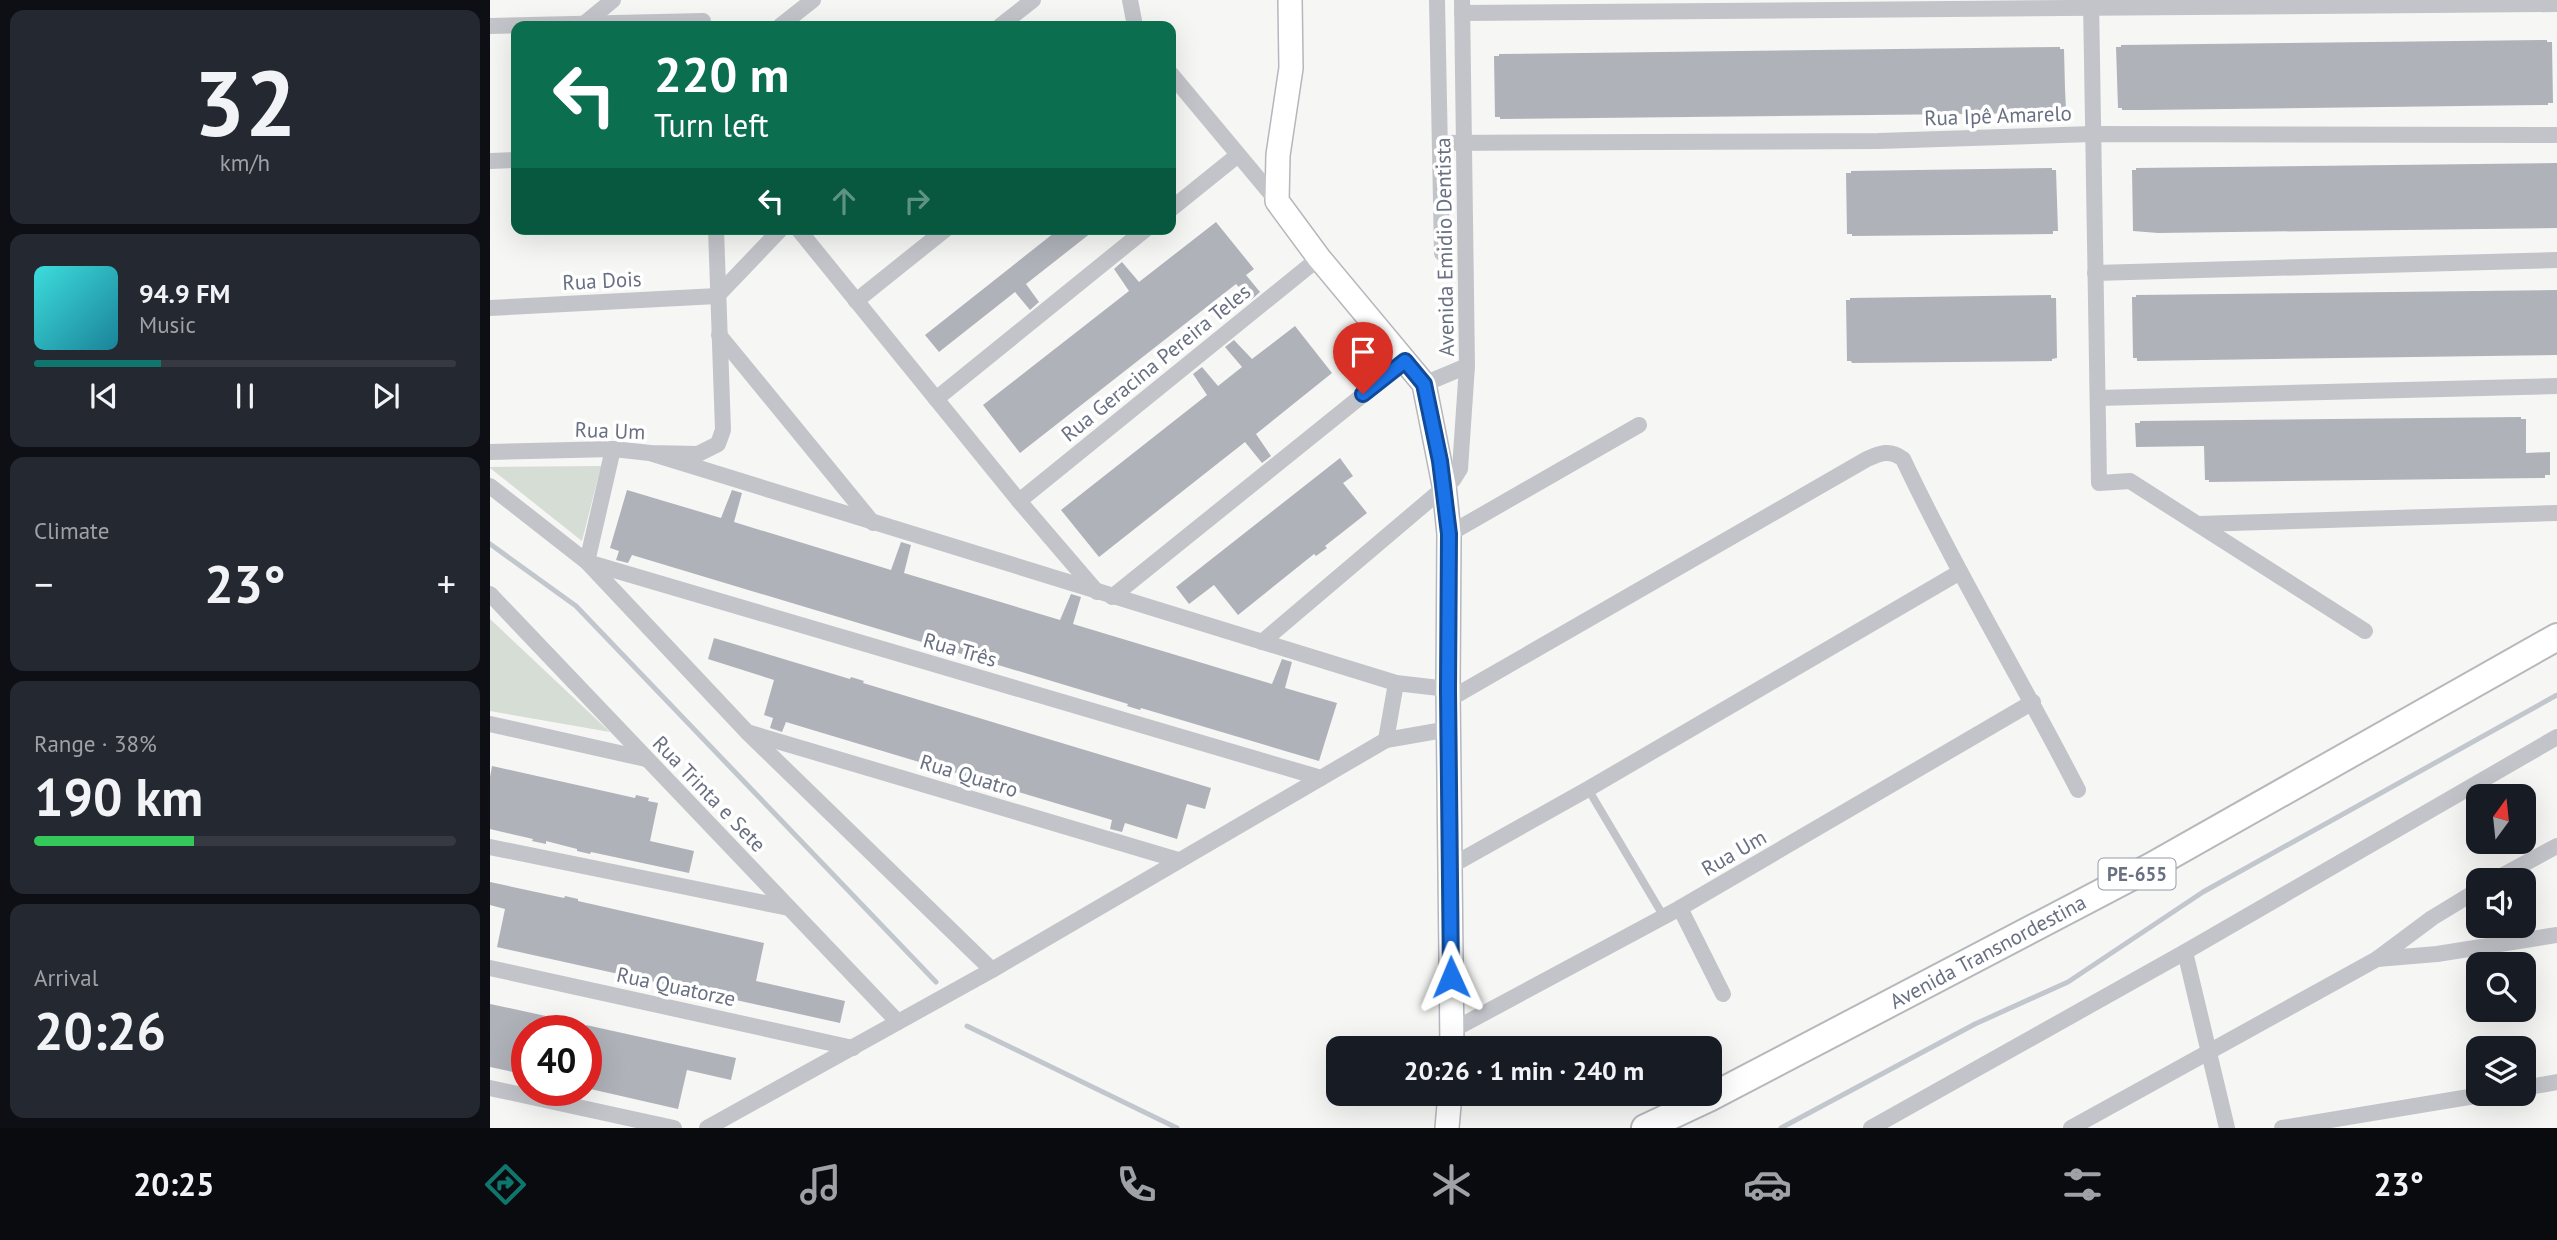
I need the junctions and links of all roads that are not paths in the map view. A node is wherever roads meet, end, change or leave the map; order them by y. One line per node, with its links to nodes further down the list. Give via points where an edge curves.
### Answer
1 (613, 0): 10 (street)
2 (813, 0): 11 (street)
3 (1032, 0): 12 (street)
4 (1129, 0): 13 (street)
5 (1290, 0): 24 (street, via 1291,68 1278,155)
6 (1437, 0): 20 (street, Avenida Emidio Dentista)
7 (2091, 4): 8 (street); 9 (street); 17 (street)
8 (2557, 4)
9 (1462, 6): 19 (street, Avenida Emidio Dentista)
10 (587, 21)
11 (786, 21)
12 (1006, 21)
13 (1134, 21)
14 (511, 25): 15 (street)
15 (490, 26)
16 (1176, 80): 21 (street)
17 (2092, 134): 18 (street, Rua Ipê Amarelo); 19 (street, Rua Ipê Amarelo, via 1878,141); 34 (street)
18 (2557, 135)
19 (1465, 142): 20 (street, Rua Ipê Amarelo); 40 (street, Avenida Emidio Dentista)
20 (1440, 143): 31 (street, Avenida Emidio Dentista)
21 (1238, 155): 24 (street); 25 (street)
22 (511, 160): 23 (street)
23 (490, 161)
24 (1277, 201): 32 (street)
25 (1176, 205)
26 (716, 235): 35 (street)
27 (775, 235): 35 (street)
28 (803, 235): 36 (street)
29 (938, 235): 36 (street)
30 (1139, 235): 44 (street)
31 (1442, 253)
32 (1319, 258): 39 (street); 51 (street, Rua Geracina Pereira Teles)
33 (2557, 260): 34 (street)
34 (2095, 274): 43 (street)
35 (717, 296): 37 (street, Rua Dois); 38 (street)
36 (856, 301): 44 (street)
37 (490, 308)
38 (719, 335): 48 (street, Rua Um, via 721,437 698,454); 53 (street)
39 (1405, 361): 41 (street); 59 (street)
40 (1467, 366): 41 (street); 49 (street, Avenida Emidio Dentista, via 1462,461 1456,476)
41 (1424, 384): 49 (street)
42 (2557, 386): 43 (street)
43 (2098, 398): 54 (street, via 2099,483 2130,481)
44 (936, 399): 51 (street)
45 (1639, 425): 55 (street)
46 (613, 449): 47 (street, Rua Um); 48 (street, Rua Um); 56 (street)
47 (490, 452)
48 (650, 453): 53 (street)
49 (1444, 485): 55 (street); 62 (street, Avenida Emidio Dentista)
50 (490, 486): 56 (street)
51 (1019, 500): 59 (street)
52 (2557, 513): 54 (street)
53 (873, 523): 59 (street)
54 (2199, 524): 60 (street)
55 (1449, 534): 64 (street)
56 (587, 562): 68 (street); 72 (street, Rua Três)
57 (1960, 572): 64 (street, via 1903,459 1896,453 1879,453); 65 (street); 73 (street)
58 (490, 594): 71 (street, Rua Trinta e Sete)
59 (1105, 594): 62 (street)
60 (2365, 631)
61 (2557, 637): 98 (main road, Avenida Transnordestina / PE-655, via 2152,866)
62 (1262, 642): 63 (street)
63 (1396, 683): 64 (street); 70 (street)
64 (1448, 694): 67 (street)
65 (2033, 702): 74 (street); 82 (street, Rua Um)
66 (490, 724): 71 (street)
67 (1449, 729): 70 (street); 78 (street)
68 (748, 733): 77 (street, Rua Quatro); 88 (street)
69 (2557, 737): 85 (street)
70 (1386, 740): 72 (street)
71 (646, 759): 81 (street, Rua Trinta e Sete)
72 (1321, 778): 77 (street)
73 (1588, 789): 78 (street); 83 (lane)
74 (2078, 790)
75 (2557, 846): 79 (street)
76 (490, 847): 81 (street)
77 (1178, 860): 88 (street)
78 (1449, 867): 91 (street)
79 (2516, 868)
80 (2466, 897): 86 (street)
81 (789, 908): 90 (street, Rua Trinta e Sete)
82 (1680, 908): 83 (street, Rua Um); 89 (street)
83 (1664, 917): 92 (street, Rua Um)
84 (2557, 935): 86 (street)
85 (2185, 952): 94 (street); 110 (street)
86 (2377, 959): 94 (street)
87 (490, 968): 93 (street, Rua Quatorze)
88 (992, 970): 90 (street)
89 (1723, 993)
90 (898, 1022): 93 (street)
91 (1452, 1036)
92 (1459, 1036)
93 (853, 1048): 105 (street)
94 (2210, 1050): 111 (street); 112 (street)
95 (2557, 1082): 96 (street)
96 (2536, 1086)
97 (490, 1088): 104 (street)
98 (1722, 1091)
99 (2466, 1097): 113 (street)
100 (1449, 1106): 106 (street)
101 (1457, 1106): 107 (street)
102 (1692, 1106): 108 (main road, Avenida Transnordestina / PE-655)
103 (1698, 1106): 109 (main road, Avenida Transnordestina / PE-655)
104 (674, 1128)
105 (707, 1128)
106 (1447, 1128)
107 (1459, 1128)
108 (1645, 1128)
109 (1666, 1128)
110 (1871, 1128)
111 (2071, 1128)
112 (2227, 1128)
113 (2282, 1128)

